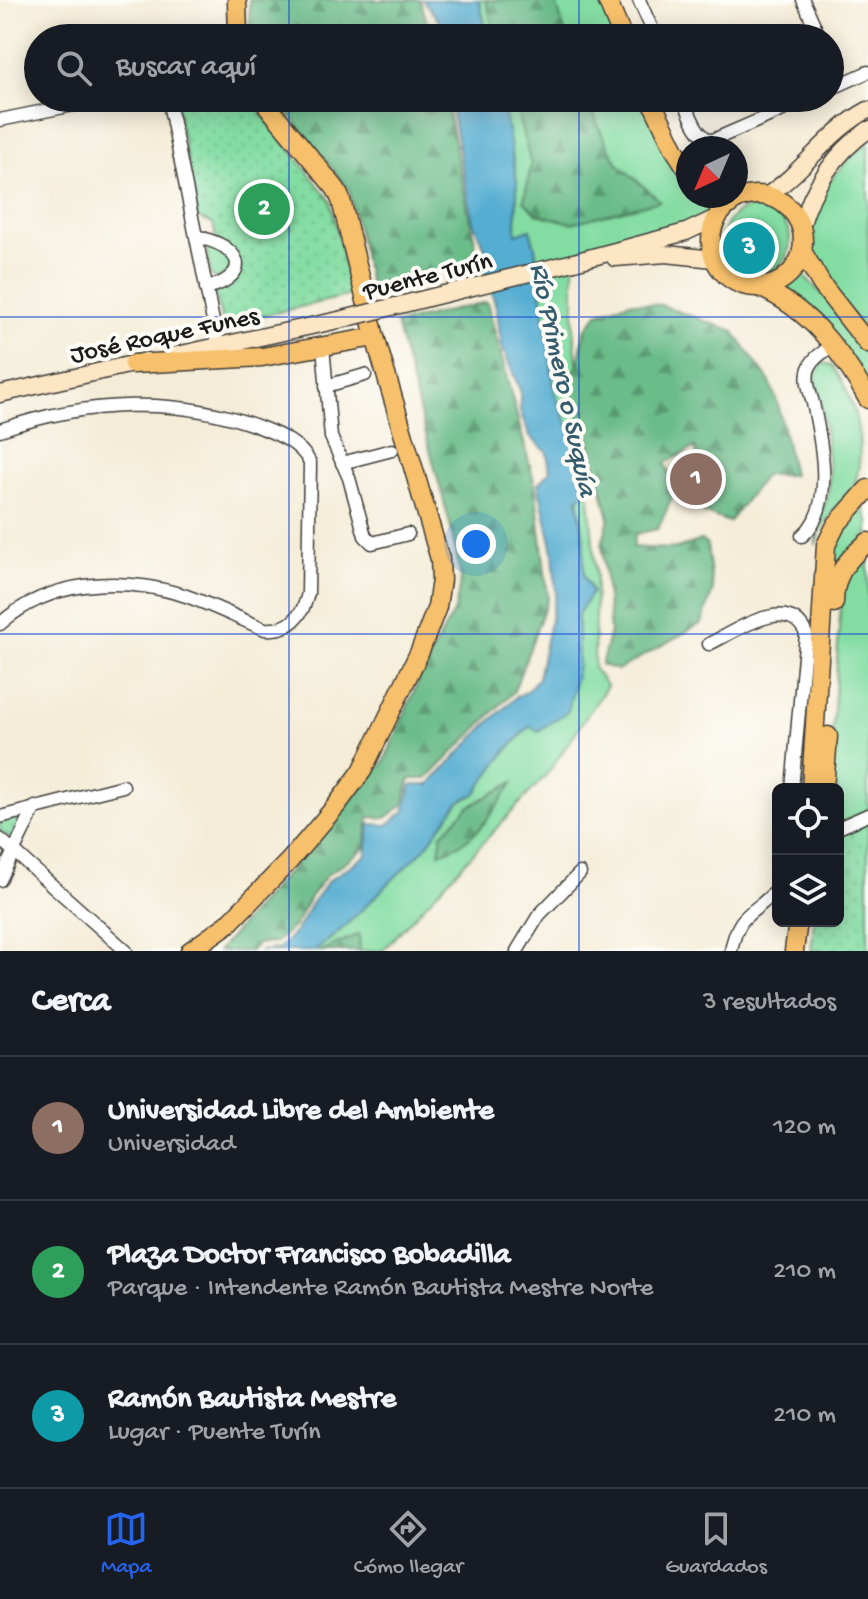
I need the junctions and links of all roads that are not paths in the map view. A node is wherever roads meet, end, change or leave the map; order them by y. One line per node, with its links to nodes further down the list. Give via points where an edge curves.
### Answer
1 (237, 0): 5 (main road)
2 (607, 0): 6 (main road)
3 (639, 0): 7 (street)
4 (803, 0): 8 (street)
5 (238, 24)
6 (617, 24)
7 (650, 24)
8 (814, 24)
9 (868, 72): 10 (street)
10 (844, 83)
11 (868, 110): 21 (main road)
12 (39, 112): 18 (street)
13 (171, 112): 25 (street)
14 (273, 112): 32 (main road, via 336,189)
15 (657, 112): 20 (main road)
16 (689, 112): 17 (street, via 698,131 711,141)
17 (778, 112)
18 (0, 120)
19 (868, 130): 24 (main road, via 820,180)
20 (676, 152)
21 (766, 196): 23 (main road, via 742,198); 24 (main road, via 791,210)
22 (716, 208): 23 (main road)
23 (720, 214): 27 (main road, via 711,242); 28 (main road, Puente Turín, via 686,232)
24 (801, 227): 26 (main road)
25 (197, 236): 30 (street); 30 (street, via 227,249 236,266 227,281)
26 (802, 251): 29 (main road, via 782,280); 33 (main road)
27 (714, 259): 28 (main road, Puente Turín, via 666,254); 29 (main road, via 737,283)
28 (574, 262): 31 (main road, Puente Turín, bridge)
29 (759, 287): 34 (main road, via 800,309)
30 (206, 288): 35 (street)
31 (339, 320): 35 (main road, José Roque Funes)
32 (375, 337): 36 (main road); 67 (main road, via 440,559 437,607 352,785 290,860 234,917)
33 (868, 344)
34 (833, 345): 41 (main road); 47 (street, via 814,359 807,376 823,449 823,481 815,515)
35 (218, 346): 37 (main road, José Roque Funes)
36 (323, 346): 37 (main road, via 262,357); 39 (street)
37 (133, 364): 40 (main road, José Roque Funes)
38 (365, 375): 39 (street)
39 (326, 386): 44 (street, via 331,437)
40 (0, 394)
41 (868, 399)
42 (0, 430): 49 (street, via 84,410 175,406 268,430 298,446 310,463 308,593 303,612 286,627 265,629 162,589 105,583 37,599)
43 (392, 450): 44 (street)
44 (342, 463): 46 (street, via 368,541)
45 (868, 489): 52 (main road, via 826,545)
46 (408, 534)
47 (802, 536)
48 (868, 542): 53 (main road, via 842,566 834,593)
49 (0, 624)
50 (709, 644): 51 (street, via 757,620 780,615 802,624 806,634)
51 (793, 783)
52 (811, 783)
53 (824, 783)
54 (123, 786): 55 (street)
55 (35, 807): 57 (street); 60 (street)
56 (868, 815): 58 (street)
57 (0, 817)
58 (844, 825)
59 (0, 839): 60 (street)
60 (15, 852): 62 (street); 66 (street)
61 (580, 873): 68 (street, via 539,915)
62 (0, 880)
63 (772, 896): 69 (street, via 746,914)
64 (797, 927): 70 (main road)
65 (807, 927): 71 (main road)
66 (126, 951)
67 (190, 951)
68 (517, 951)
69 (731, 951)
70 (794, 951)
71 (805, 951)

